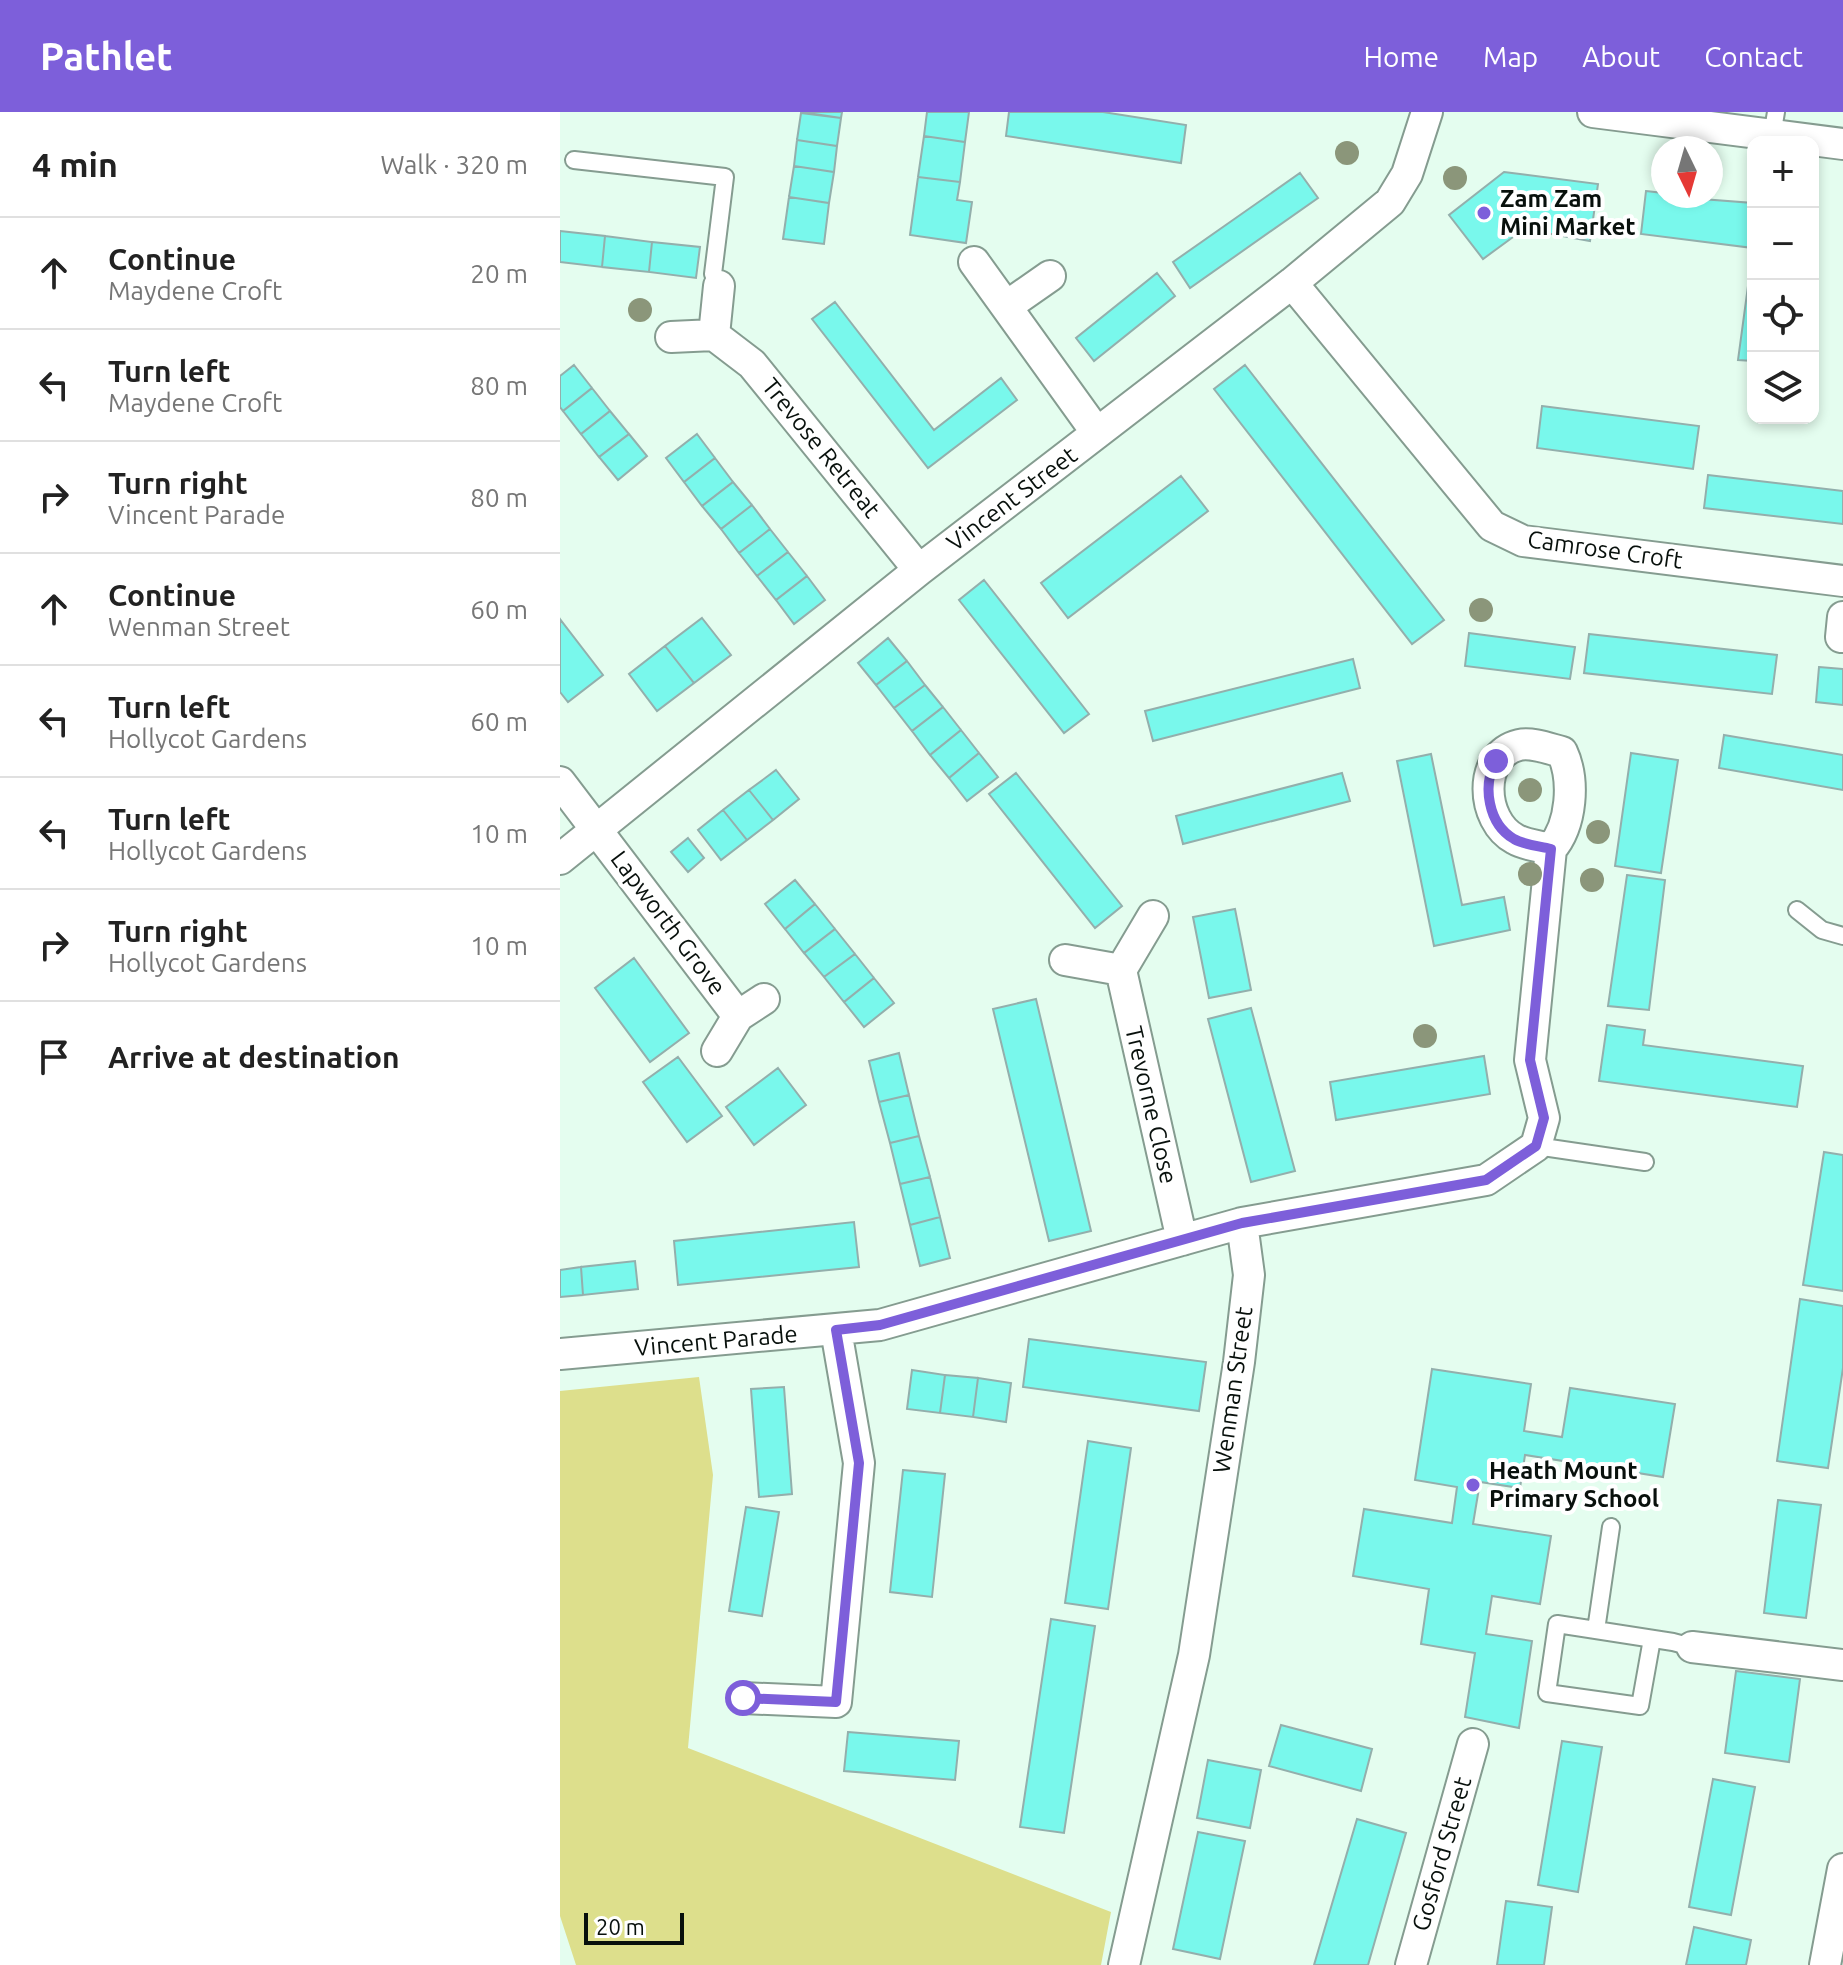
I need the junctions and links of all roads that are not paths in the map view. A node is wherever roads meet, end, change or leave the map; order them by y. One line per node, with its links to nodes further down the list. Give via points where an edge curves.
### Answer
1 (1427, 112): 8 (street, Vincent Street, via 1407,174 1390,202)
2 (1593, 112): 3 (street)
3 (1774, 124): 4 (street)
4 (1843, 144)
5 (574, 160): 9 (lane, via 725,177 713,274)
6 (974, 262): 10 (street)
7 (1050, 276): 10 (street)
8 (1292, 283): 13 (street, Vincent Street); 15 (street, Camrose Croft, via 1492,526 1523,541)
9 (719, 286): 11 (street)
10 (1007, 306): 13 (street)
11 (714, 335): 12 (street); 14 (street, Trevose Retreat, via 752,364)
12 (671, 337)
13 (1097, 433): 14 (street, Vincent Street)
14 (919, 570): 17 (street, Vincent Street)
15 (1843, 581)
16 (560, 782): 17 (street, Lapworth Grove)
17 (598, 830): 19 (street, Vincent Street); 26 (street, Lapworth Grove)
18 (1551, 849): 28 (street, via 1530,1060 1544,1118)
19 (560, 859)
20 (1797, 910): 22 (lane, via 1822,930)
21 (1153, 916): 24 (street)
22 (1843, 936)
23 (1065, 960): 24 (street)
24 (1121, 970): 31 (street, Trevorne Close)
25 (764, 999): 26 (street, Lapworth Grove)
26 (738, 1016): 27 (street, Lapworth Grove)
27 (717, 1051)
28 (1536, 1146): 29 (lane); 30 (street, via 1486,1180)
29 (1645, 1162)
30 (1242, 1223): 31 (street, Vincent Parade); 43 (street, Wenman Street, via 1249,1275 1194,1655)
31 (1182, 1240): 32 (street, Vincent Parade, via 880,1325)
32 (836, 1330): 33 (street, Vincent Parade); 39 (street, via 859,1463 836,1702)
33 (560, 1354)
34 (1611, 1527): 35 (lane)
35 (1596, 1630): 36 (lane); 36 (lane, via 1557,1624 1547,1693 1640,1706)
36 (1652, 1639): 37 (lane)
37 (1692, 1647): 38 (street)
38 (1843, 1665)
39 (743, 1698)
40 (1473, 1744): 44 (street, Gosford Street)
41 (1843, 1869): 42 (street)
42 (1832, 1961)
43 (1124, 1965)
44 (1411, 1965)

